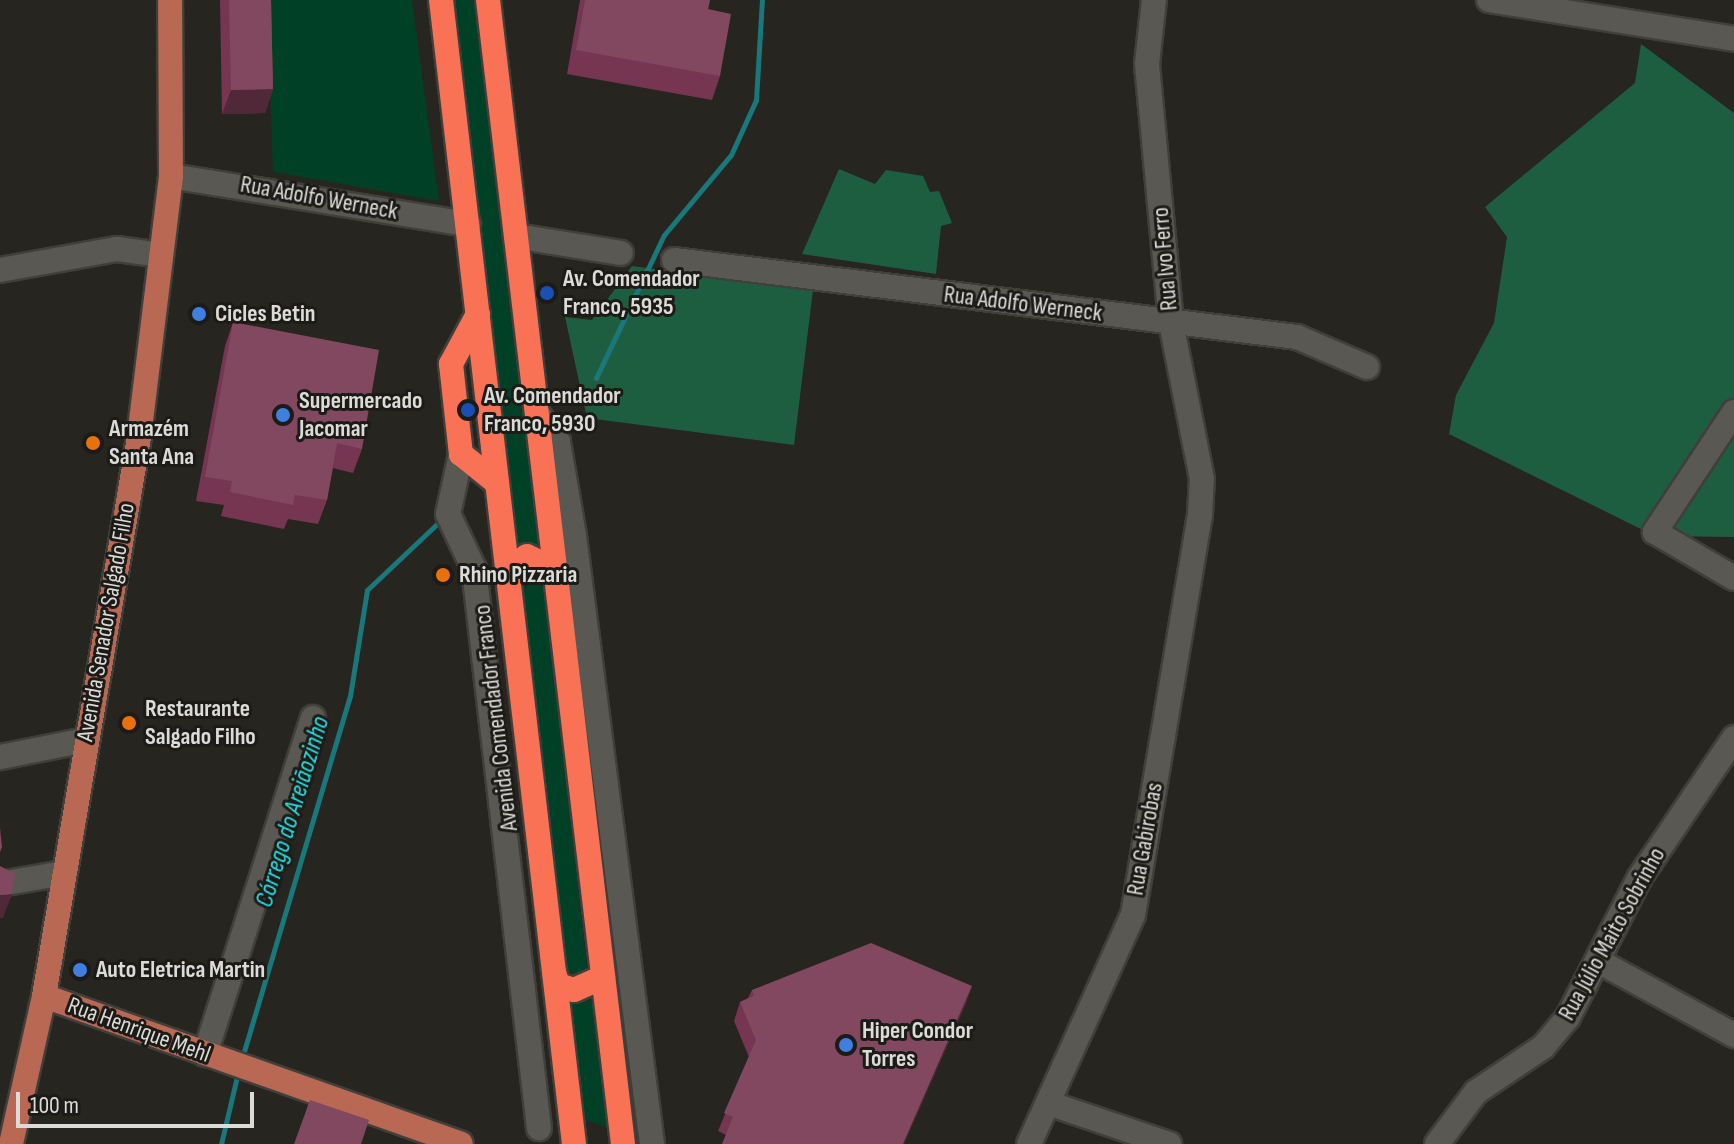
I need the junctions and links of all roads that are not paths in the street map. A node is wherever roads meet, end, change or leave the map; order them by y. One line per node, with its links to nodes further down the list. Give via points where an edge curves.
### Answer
1 (170, 0): 7 (main road, Avenida Senador Salgado Filho)
2 (441, 0): 8 (highway, Avenida Comendador Franco)
3 (488, 0): 9 (highway)
4 (1154, 0): 15 (street, Rua Ivo Ferro, via 1147,64)
5 (1489, 0): 6 (street)
6 (1734, 39)
7 (171, 176): 8 (street, Rua Adolfo Werneck); 11 (main road, Avenida Senador Salgado Filho)
8 (468, 224): 14 (highway, Avenida Comendador Franco)
9 (516, 236): 10 (street); 18 (highway)
10 (621, 253)
11 (161, 255): 13 (street, via 117,249); 27 (main road, Avenida Senador Salgado Filho)
12 (674, 260): 15 (street, Rua Adolfo Werneck)
13 (0, 270)
14 (478, 314): 19 (highway, via 451,364); 20 (highway, Avenida Comendador Franco)
15 (1171, 323): 16 (street, Rua Adolfo Werneck, via 1297,337); 21 (street, Rua Ivo Ferro, via 1202,479)
16 (1367, 367)
17 (1734, 412): 24 (street, via 1655,532)
18 (538, 414): 22 (highway); 43 (street, via 558,442 574,536)
19 (461, 454): 20 (highway); 38 (street, Avenida Comendador Franco, via 446,498 474,569)
20 (497, 483): 23 (highway, Avenida Comendador Franco)
21 (1200, 515): 37 (street, Rua Gabirobas, via 1133,915)
22 (556, 570): 23 (highway, via 527,556); 33 (highway)
23 (508, 573): 32 (highway, Avenida Comendador Franco)
24 (1734, 578)
25 (313, 718): 36 (street)
26 (1734, 738): 31 (street, Rua Júlio Maito Sobrinho, via 1640,877)
27 (86, 740): 28 (street); 29 (main road, Avenida Senador Salgado Filho)
28 (0, 757)
29 (64, 873): 30 (street); 34 (main road, Avenida Senador Salgado Filho)
30 (0, 884)
31 (1598, 961): 35 (street); 46 (street, Rua Júlio Maito Sobrinho, via 1543,1047 1476,1092)
32 (554, 972): 33 (highway, via 558,985 574,990); 41 (highway, Avenida Comendador Franco)
33 (603, 977): 42 (highway)
34 (44, 996): 36 (main road, Rua Henrique Mehl); 39 (main road, Avenida Senador Salgado Filho)
35 (1734, 1035)
36 (205, 1054): 40 (main road, Rua Henrique Mehl)
37 (1048, 1103): 44 (street, Rua Gabirobas); 45 (street)
38 (539, 1128)
39 (11, 1144)
40 (461, 1144)
41 (574, 1144)
42 (623, 1144)
43 (652, 1144)
44 (1029, 1144)
45 (1169, 1144)
46 (1437, 1144)

